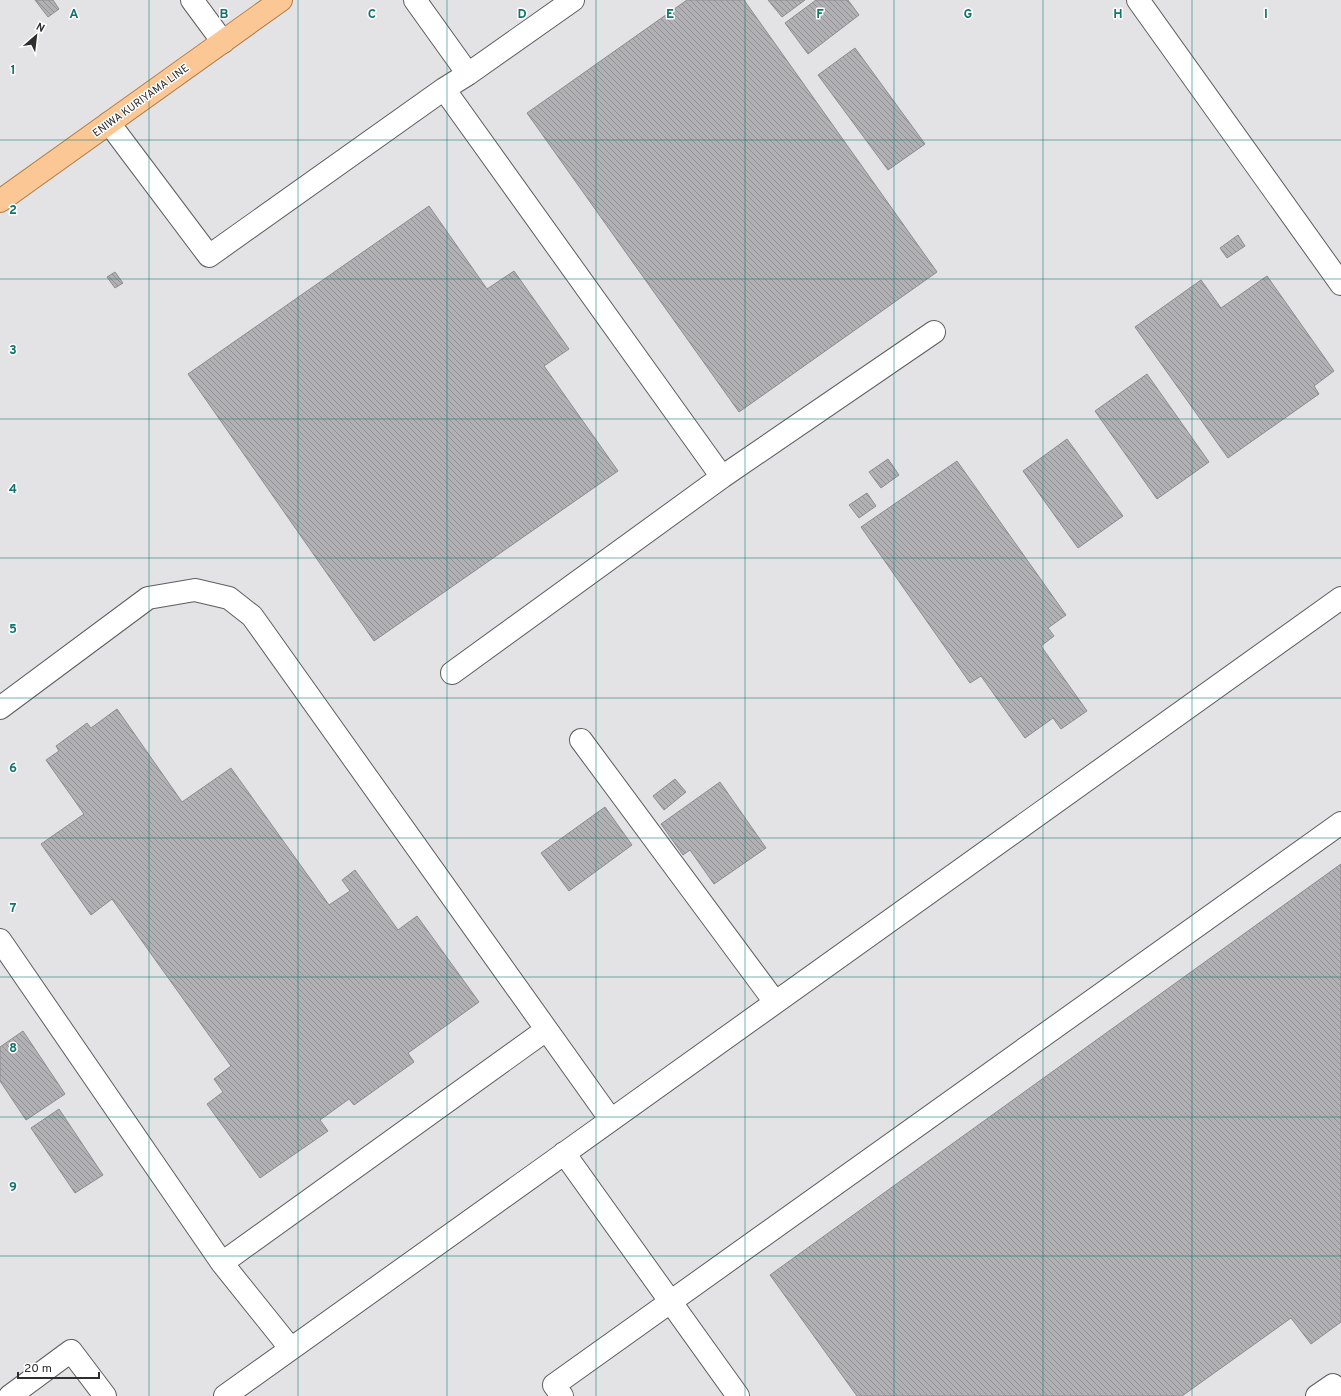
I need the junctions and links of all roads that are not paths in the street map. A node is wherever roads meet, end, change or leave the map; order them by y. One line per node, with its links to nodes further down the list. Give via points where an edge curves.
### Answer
1 (192, 0): 6 (street)
2 (281, 0): 6 (main road, ENIWA KURIYAMA LINE)
3 (415, 0): 7 (street)
4 (572, 0): 7 (street)
5 (1138, 0): 11 (street)
6 (223, 42): 9 (main road, ENIWA KURIYAMA LINE)
7 (468, 74): 8 (street)
8 (444, 89): 9 (street, via 209,256); 13 (street)
9 (109, 123): 10 (main road, ENIWA KURIYAMA LINE)
10 (0, 200)
11 (1341, 284)
12 (934, 332): 13 (street)
13 (722, 477): 15 (street)
14 (1341, 598): 20 (street)
15 (452, 673)
16 (0, 708): 21 (street, via 148,598 195,590 229,598 252,616)
17 (581, 740): 20 (street)
18 (1341, 823): 25 (street)
19 (0, 940): 24 (street)
20 (776, 1002): 22 (street)
21 (546, 1030): 22 (street); 24 (street)
22 (610, 1120): 23 (street)
23 (564, 1153): 25 (street); 26 (street)
24 (222, 1263): 26 (street)
25 (670, 1301): 30 (street, via 554,1385); 31 (street)
26 (291, 1349): 29 (street)
27 (10, 1396): 28 (street, via 71,1350)
28 (105, 1396)
29 (225, 1396)
30 (562, 1396)
31 (738, 1396)
32 (1318, 1396): 33 (street, via 1333,1385)
33 (1341, 1396)

